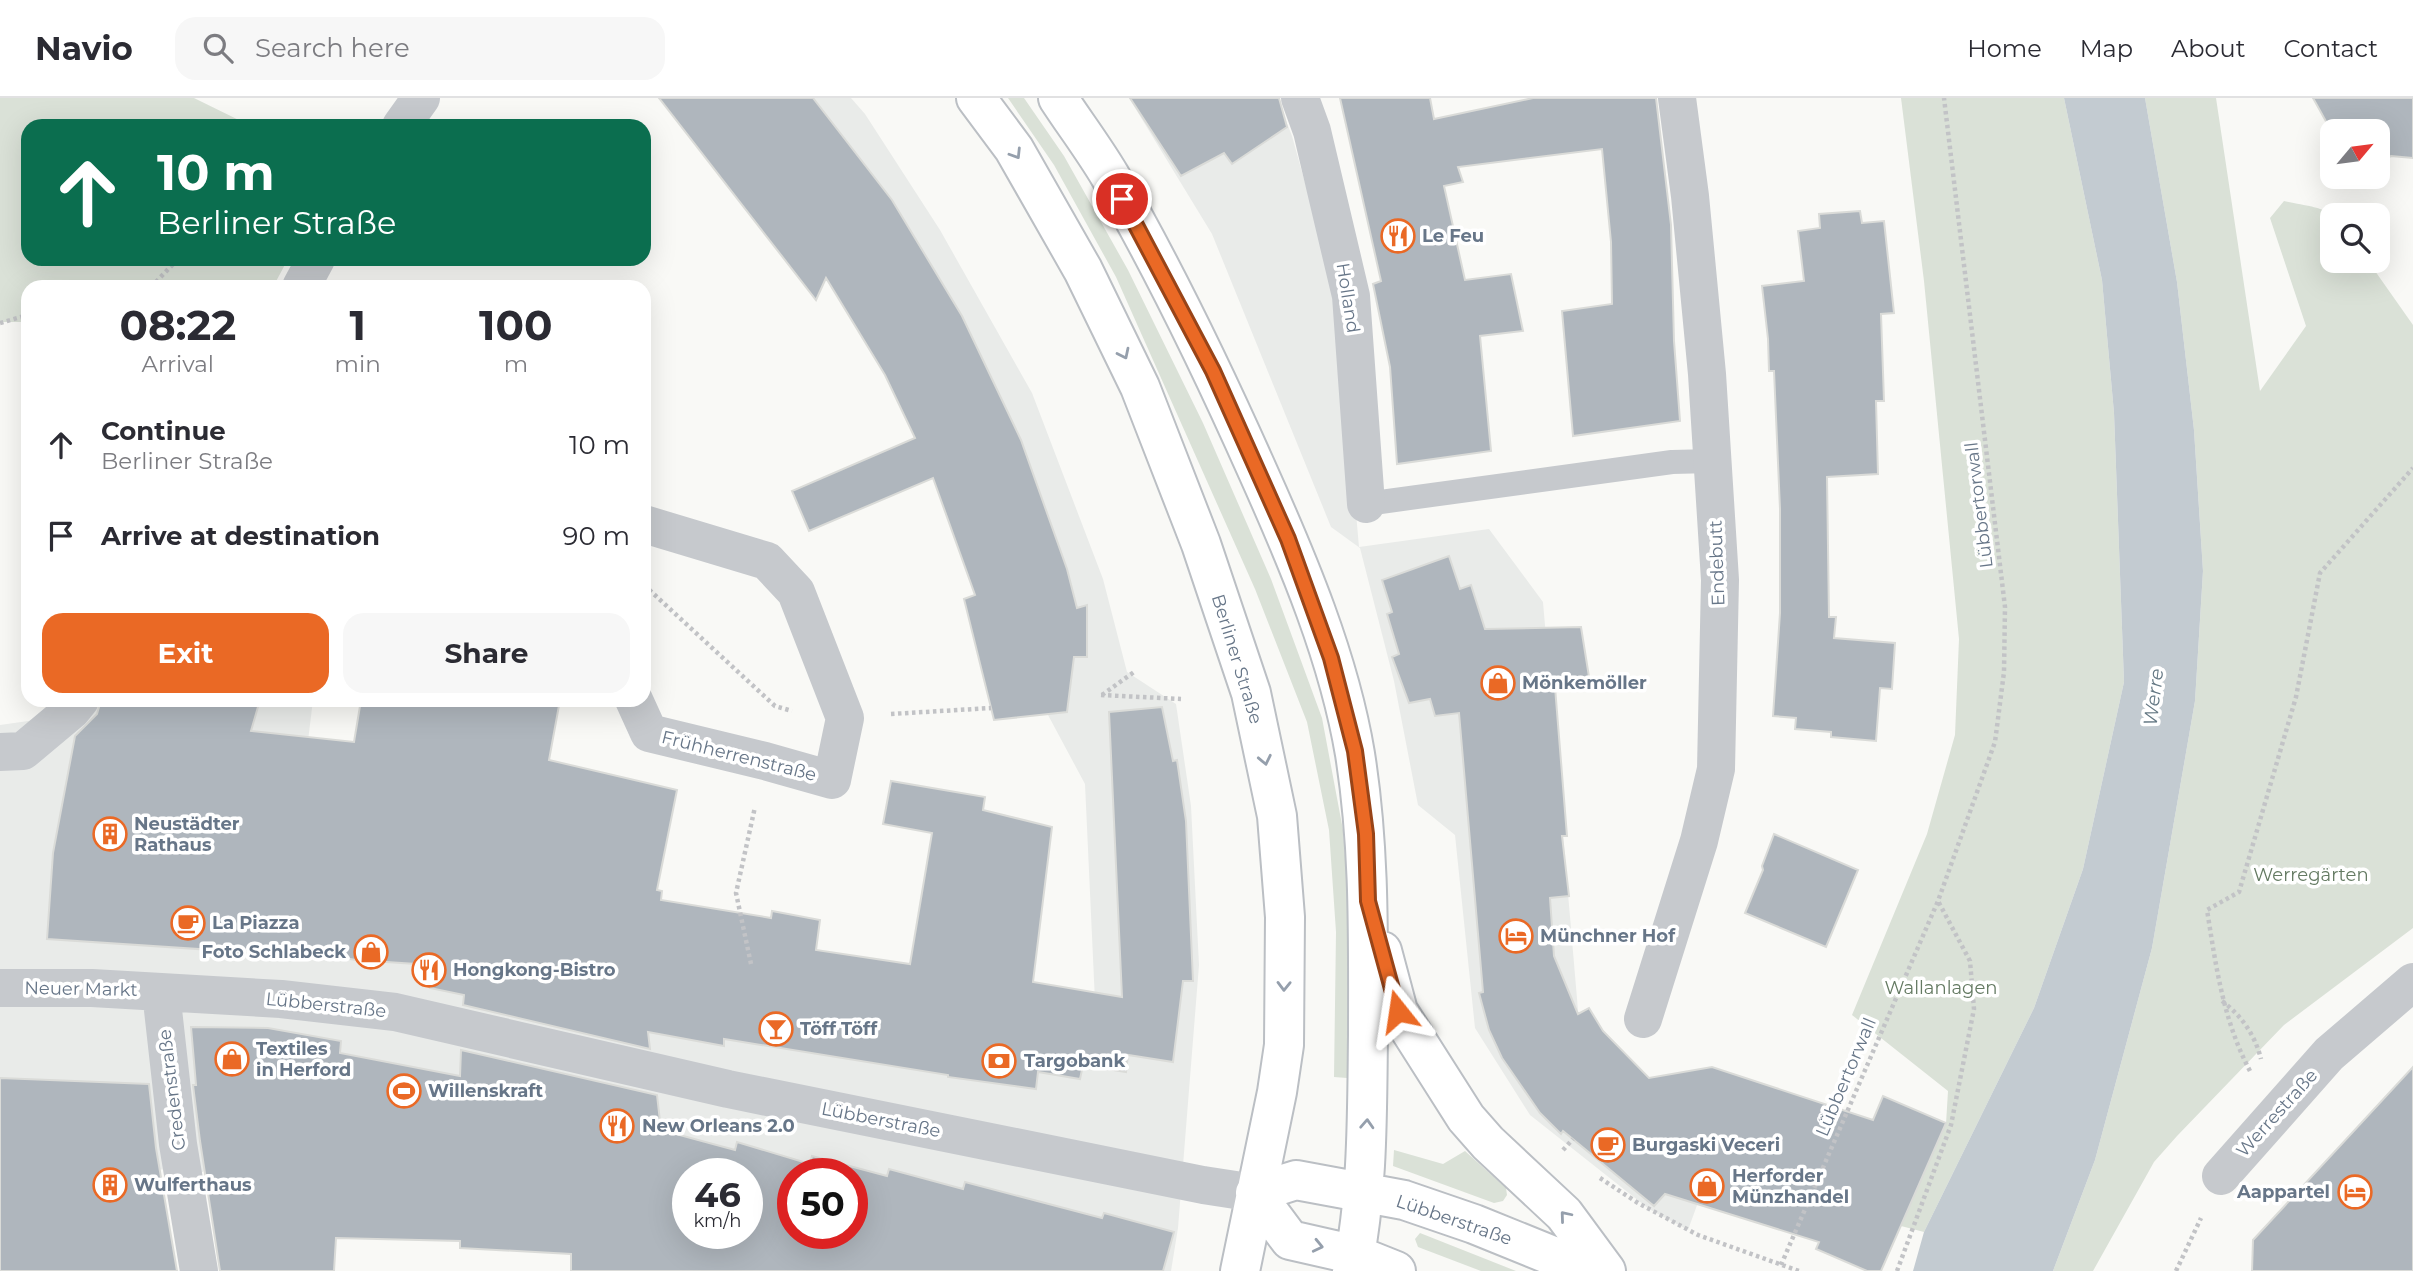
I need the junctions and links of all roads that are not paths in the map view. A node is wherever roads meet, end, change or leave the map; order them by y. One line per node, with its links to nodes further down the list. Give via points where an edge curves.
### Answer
1 (421, 98): 6 (street)
2 (976, 98): 19 (main road, Berliner Straße, one-way to 19, via 1014,149 1083,270 1140,387 1201,544 1251,693 1277,816 1285,917 1284,1045)
3 (1058, 98): 13 (main road, via 1109,175 1213,371 1288,539 1331,658 1355,751 1366,834)
4 (1300, 98): 8 (street, Holland, via 1351,296)
5 (1677, 98): 7 (street, Endebutt, via 1692,210)
6 (406, 119)
7 (1712, 461): 8 (lane, via 1672,462); 17 (street, Endebutt, via 1720,580 1716,769 1699,841)
8 (1366, 504)
9 (651, 526): 11 (street, Frühherrenstraße, via 767,561 796,592 845,718 832,780 649,733)
10 (74, 707): 12 (street)
11 (637, 707)
12 (12, 752)
13 (1368, 901): 20 (main road, one-way to 13, via 1368,1110); 26 (main road, one-way to 13, via 1564,1213 1466,1118 1398,1011)
14 (2413, 982): 18 (street, Werrestraße, via 2329,1054)
15 (0, 988): 16 (street, Neuer Markt)
16 (161, 992): 19 (street, Lübberstraße, via 395,1012 728,1089); 22 (street, Credenstraße, via 178,1144)
17 (1643, 1019)
18 (2221, 1176)
19 (1255, 1193): 20 (main road, Lübberstraße, via 1296,1180); 21 (main road, one-way to 21, via 1290,1240); 23 (main road, Berliner Straße)
20 (1362, 1193): 21 (main road); 25 (main road, Lübberstraße, via 1404,1200)
21 (1354, 1263): 24 (main road)
22 (199, 1271)
23 (1240, 1271)
24 (1396, 1271)
25 (1590, 1271)
26 (1606, 1271)

